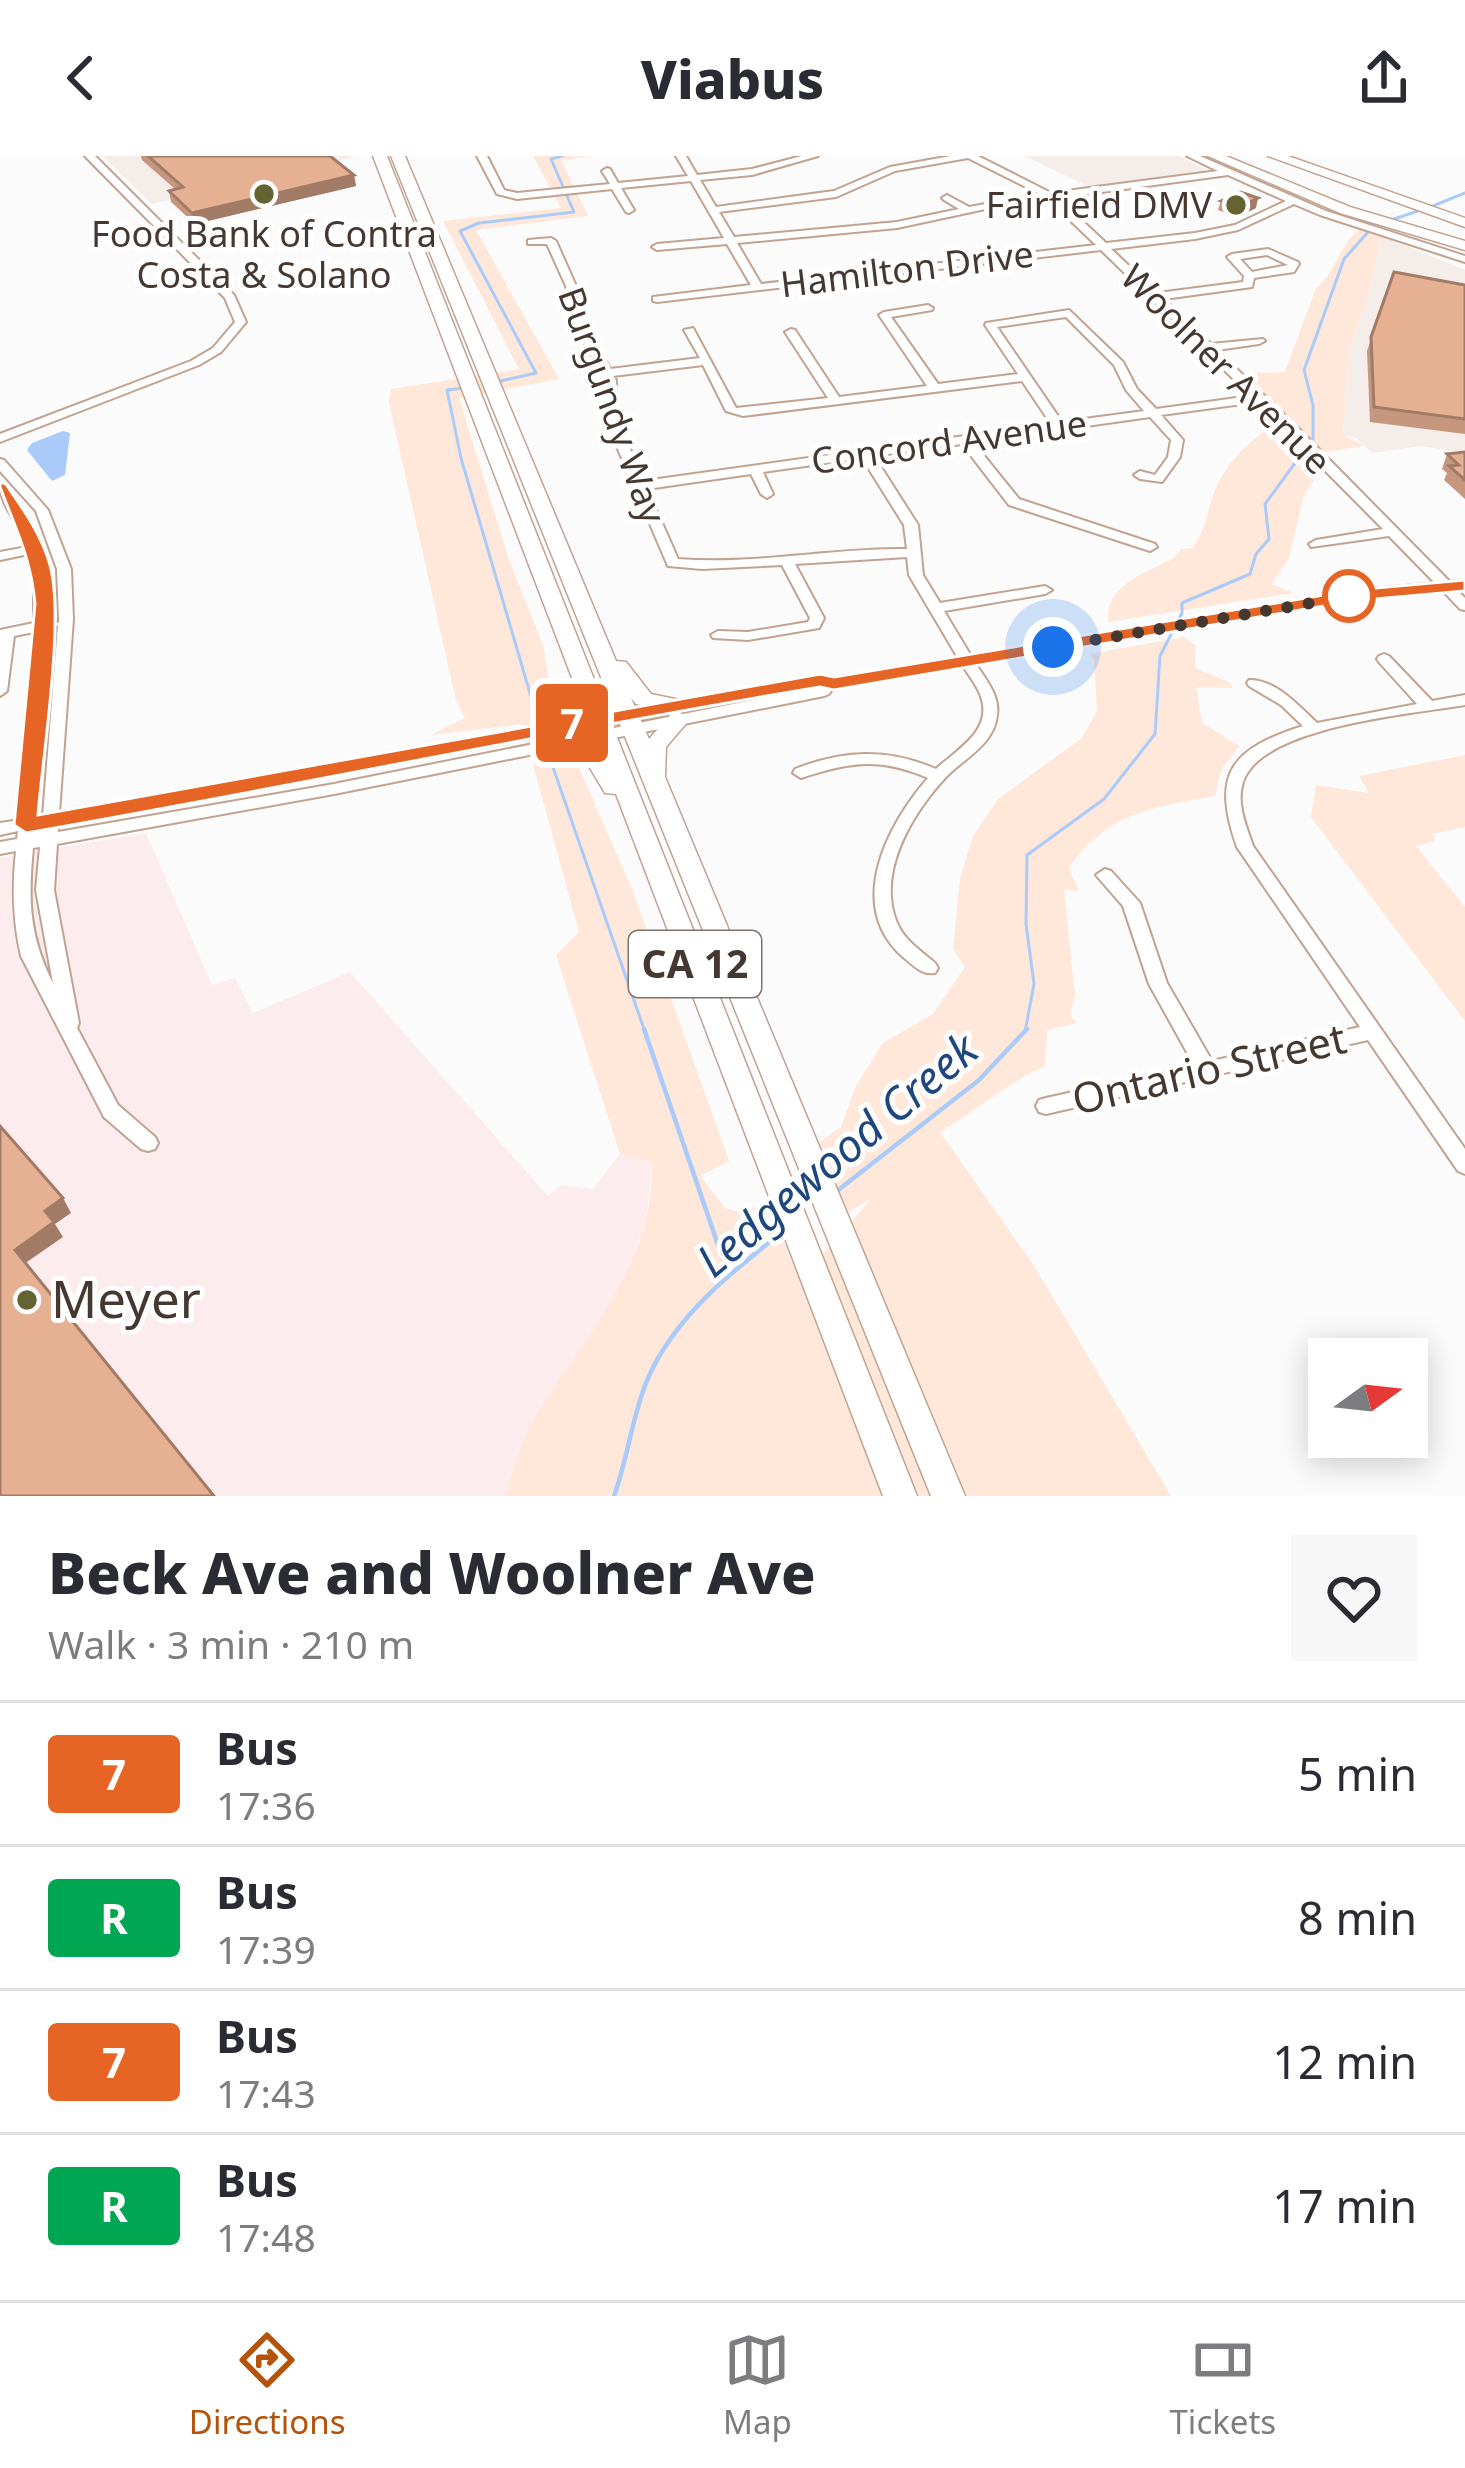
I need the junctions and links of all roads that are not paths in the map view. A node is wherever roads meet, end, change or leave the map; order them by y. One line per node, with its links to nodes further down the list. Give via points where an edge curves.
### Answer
1 (90, 156): 54 (street, via 230,297 241,322 195,363)
2 (380, 156): 48 (highway, CA 12)
3 (398, 156): 48 (highway, CA 12)
4 (482, 156): 17 (street, via 504,196)
5 (681, 156): 16 (street)
6 (770, 156): 14 (street)
7 (813, 156): 14 (street)
8 (968, 156): 18 (street, Woolner Avenue); 22 (street, via 893,169 836,194)
9 (1190, 156): 13 (street)
10 (1215, 156): 27 (highway)
11 (1248, 156): 24 (highway)
12 (1278, 157): 25 (highway)
13 (1229, 164): 18 (street); 20 (street); 24 (highway)
14 (789, 166): 16 (street)
15 (608, 171): 17 (street)
16 (694, 178): 17 (street); 22 (street)
17 (616, 187): 21 (street)
18 (1052, 197): 23 (street); 32 (street, Woolner Avenue)
19 (947, 198): 23 (street)
20 (1294, 200): 27 (street); 32 (street, Hamilton Drive, via 1229,229)
21 (629, 210)
22 (715, 210): 31 (street)
23 (968, 210): 31 (street)
24 (1389, 210): 25 (highway)
25 (1420, 210): 26 (highway); 29 (highway)
26 (1465, 220)
27 (1366, 221): 28 (highway)
28 (1394, 229): 33 (highway); 35 (street)
29 (1465, 233)
30 (532, 242): 46 (street, Burgundy Way, via 550,241 575,315)
31 (734, 242): 34 (street); 37 (street)
32 (1101, 245): 37 (street, Hamilton Drive); 38 (street, Woolner Avenue)
33 (1465, 246)
34 (657, 247)
35 (1465, 259)
36 (1249, 280): 36 (street, via 1290,270 1294,264 1277,253 1232,257); 38 (street)
37 (758, 287): 39 (street, Hamilton Drive)
38 (1155, 297): 44 (street, Woolner Avenue)
39 (657, 299)
40 (928, 308): 49 (street, via 884,316)
41 (689, 330): 45 (street)
42 (791, 332): 51 (street)
43 (1259, 341): 44 (street)
44 (1208, 348): 50 (street, Woolner Avenue)
45 (707, 361): 46 (street); 51 (street, via 732,411)
46 (607, 373): 60 (street, Burgundy Way, via 610,414)
47 (1025, 377): 49 (street); 52 (street, via 990,325 1069,313); 53 (street)
48 (480, 385): 73 (highway, CA 12); 82 (highway, CA 12)
49 (933, 386): 51 (street)
50 (1259, 398): 52 (street, Concord Avenue); 63 (street, Woolner Avenue)
51 (835, 400)
52 (1154, 413): 53 (street, Concord Avenue); 59 (street, via 1178,449 1159,479)
53 (1058, 426): 55 (street, Concord Avenue)
54 (0, 434)
55 (965, 440): 56 (street, Concord Avenue); 65 (street, via 1014,502)
56 (866, 454): 58 (street, Concord Avenue); 67 (street, via 911,525)
57 (0, 463): 76 (street, via 53,532)
58 (754, 469): 60 (street, Concord Avenue); 62 (street)
59 (1140, 475)
60 (639, 486): 69 (street, Burgundy Way, via 673,563)
61 (0, 488): 66 (street)
62 (767, 494)
63 (1391, 532): 64 (street); 71 (street, Woolner Avenue)
64 (1316, 544)
65 (1150, 548)
66 (34, 549): 68 (street); 78 (street)
67 (912, 553): 69 (street, Burgundy Way); 75 (street)
68 (0, 556)
69 (786, 560): 79 (street, via 814,625)
70 (1465, 585): 71 (street)
71 (1447, 588): 74 (street, Woolner Avenue); 81 (street, via 1353,596)
72 (1045, 590): 75 (street)
73 (583, 603): 87 (highway, via 634,691); 88 (highway, CA 12)
74 (1465, 606)
75 (937, 608): 81 (street)
76 (66, 620): 78 (street); 96 (street)
77 (3, 634): 78 (street); 84 (street)
78 (42, 635): 97 (street)
79 (718, 635)
80 (1384, 659): 86 (street)
81 (969, 662): 87 (street); 93 (street, via 991,723)
82 (584, 682): 89 (highway, CA 12); 91 (highway, via 580,708)
83 (1254, 682): 90 (street)
84 (0, 691)
85 (1465, 700): 86 (street)
86 (1428, 706): 90 (street)
87 (675, 712): 88 (street); 94 (highway, via 655,746)
88 (629, 720): 89 (street); 94 (highway, CA 12)
89 (601, 726): 91 (street); 98 (highway, CA 12)
90 (1313, 728): 103 (street, via 1279,736 1242,766 1231,806 1245,848)
91 (562, 734): 96 (street); 98 (highway, via 592,753)
92 (801, 773): 93 (street, via 872,755)
93 (938, 776): 101 (street, via 889,854 882,900 901,945)
94 (655, 783): 109 (highway, CA 12)
95 (0, 830): 97 (street)
96 (50, 830): 97 (street); 102 (street, via 45,890)
97 (24, 834): 99 (street); 102 (street, via 24,933)
98 (649, 845): 108 (highway, CA 12)
99 (0, 848)
100 (1105, 875): 104 (street, via 1131,903 1158,985)
101 (929, 968)
102 (71, 1030): 106 (street, via 111,1111)
103 (1372, 1032): 104 (street, Ontario Street); 107 (street)
104 (1207, 1070): 105 (street, Ontario Street)
105 (1046, 1106)
106 (148, 1143)
107 (1465, 1165)
108 (901, 1496)
109 (948, 1496)

